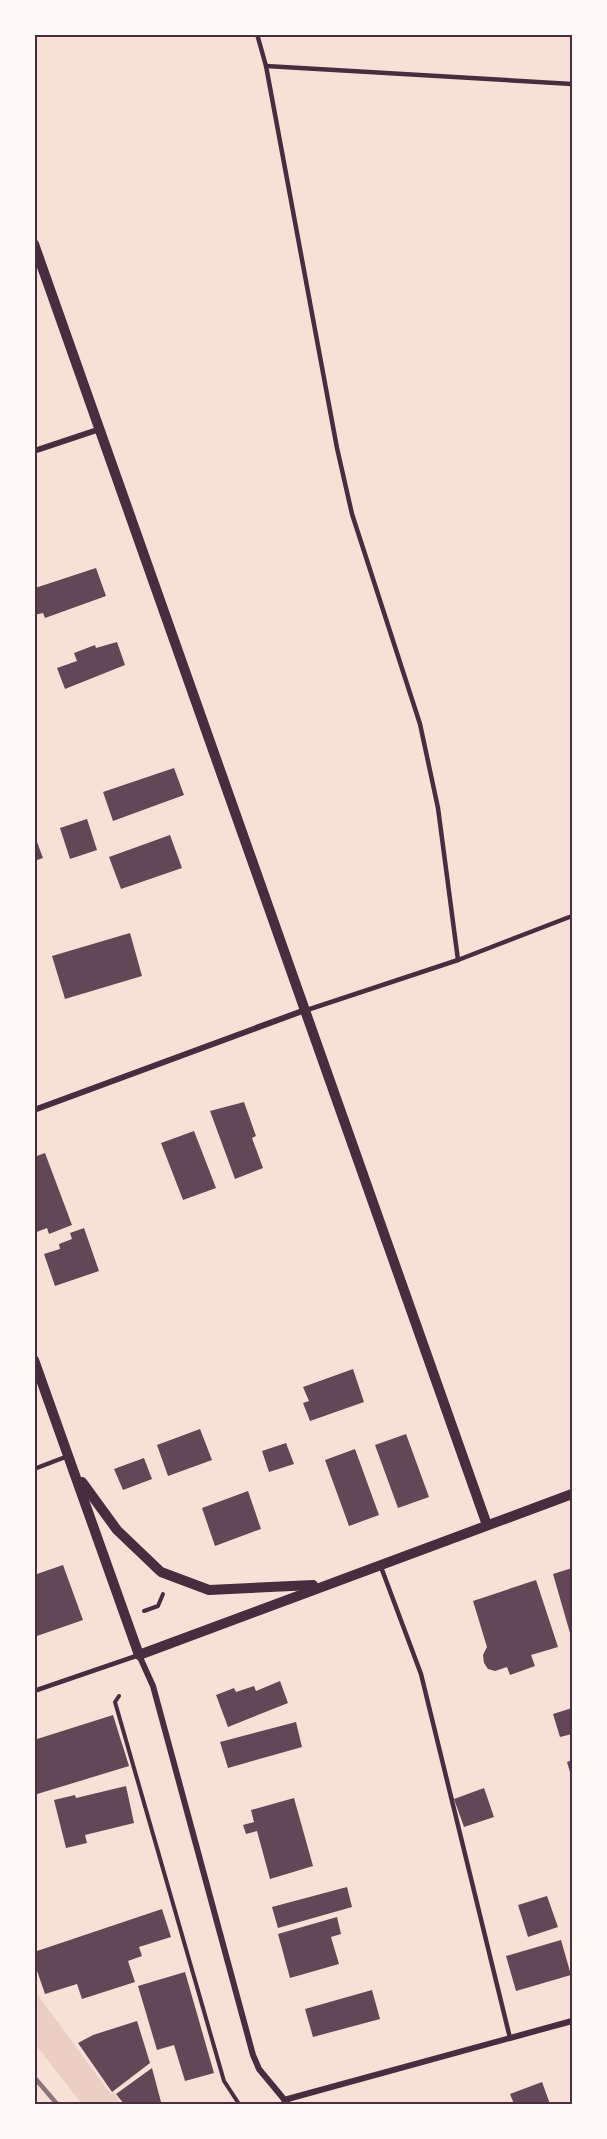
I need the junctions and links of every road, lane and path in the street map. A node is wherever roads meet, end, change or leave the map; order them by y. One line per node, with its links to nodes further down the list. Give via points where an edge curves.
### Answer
1 (257, 34): 2 (lane)
2 (266, 66): 3 (lane); 8 (lane, via 344,481 420,724 436,797)
3 (573, 84)
4 (34, 244): 5 (street)
5 (100, 429): 6 (street); 9 (street)
6 (34, 451)
7 (573, 916): 8 (lane)
8 (458, 960): 9 (lane)
9 (305, 1010): 10 (street); 16 (street)
10 (34, 1110)
11 (34, 1360): 12 (street)
12 (69, 1456): 13 (lane); 14 (street)
13 (34, 1469)
14 (74, 1472): 18 (street, via 117,1530 161,1572 209,1590); 21 (street)
15 (573, 1494): 16 (street)
16 (487, 1525): 17 (street)
17 (380, 1564): 18 (street); 25 (lane, via 421,1674)
18 (326, 1584): 21 (street)
19 (164, 1592): 20 (path, via 158,1606)
20 (143, 1611)
21 (139, 1655): 22 (lane); 26 (street, via 153,1686 253,2055 259,2069)
22 (34, 1691)
23 (119, 1696): 27 (path, via 115,1702 224,2081)
24 (573, 2021): 25 (street)
25 (510, 2038): 26 (street)
26 (286, 2102)
27 (239, 2104)

